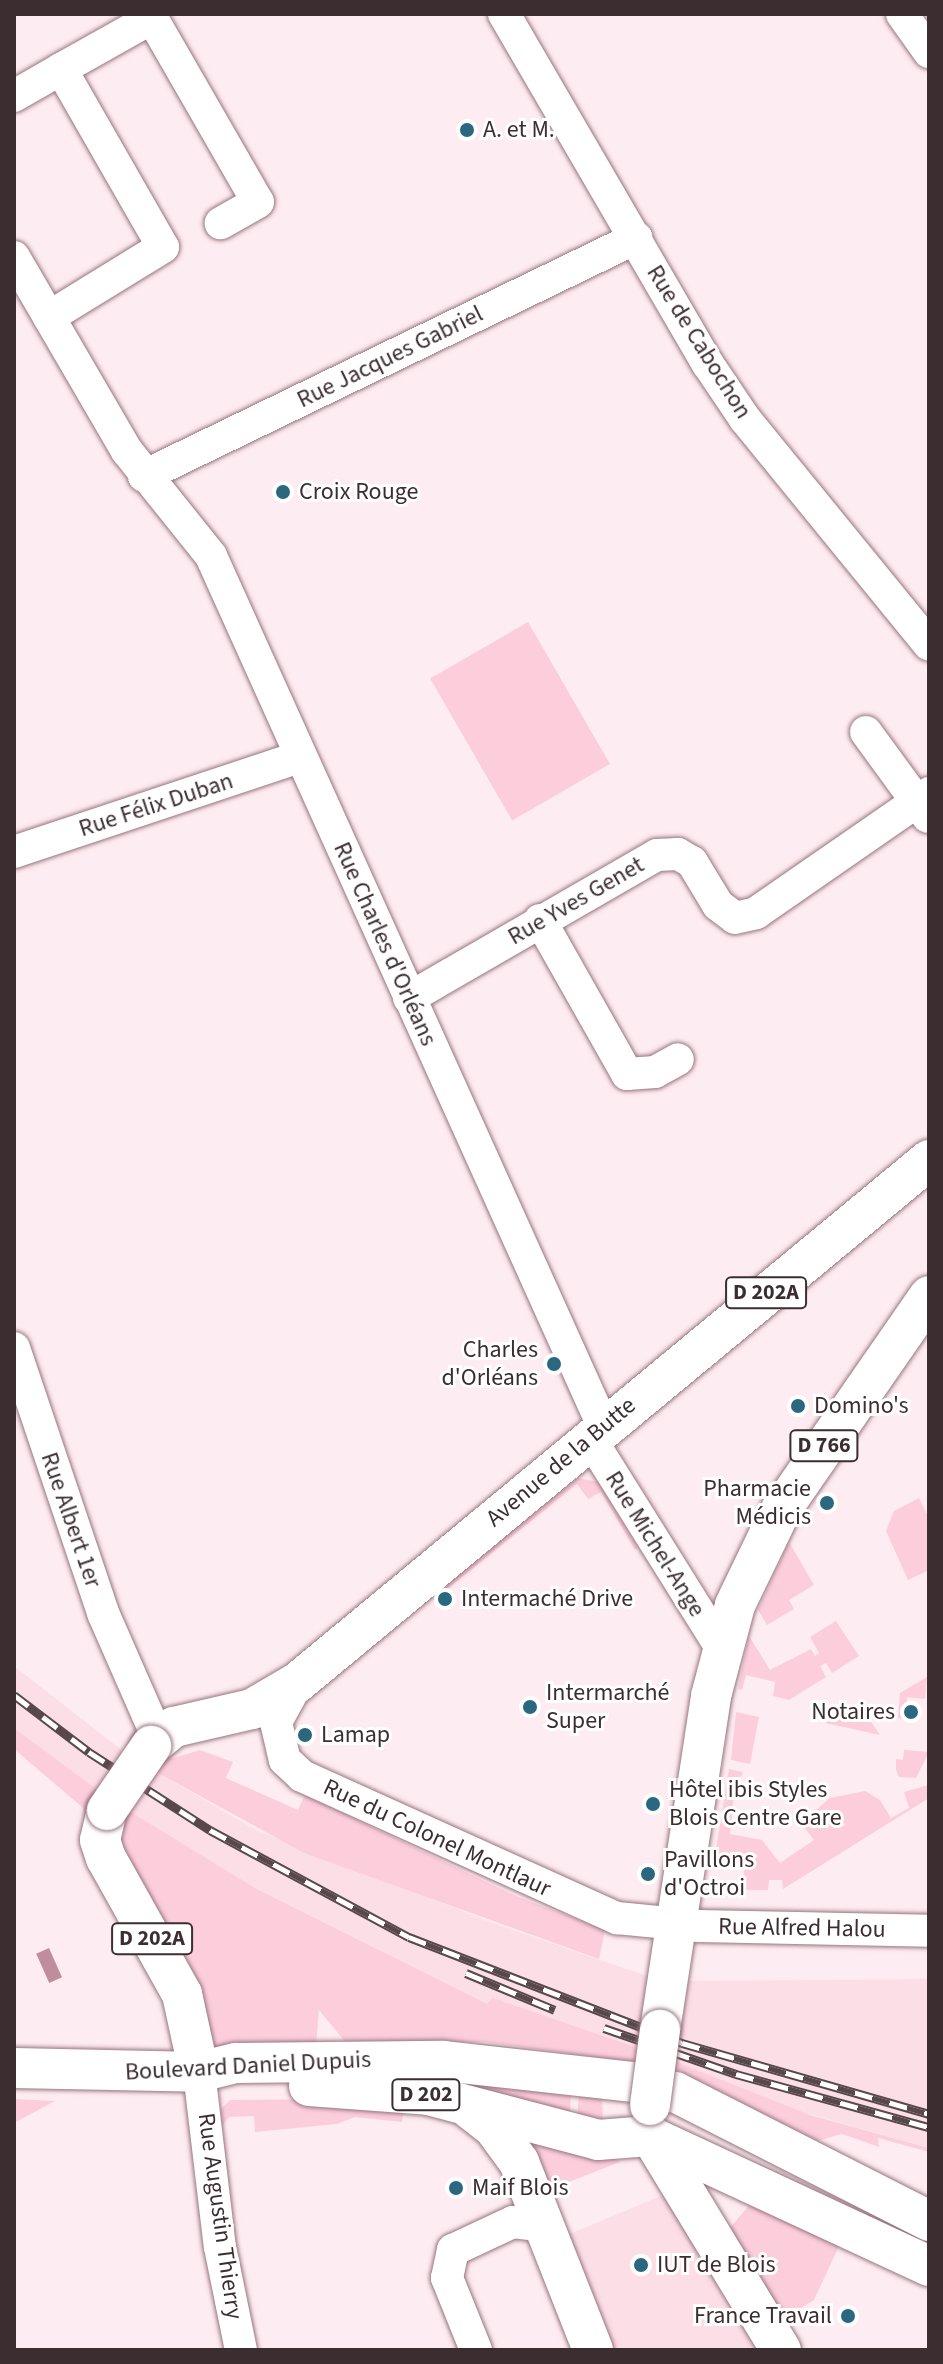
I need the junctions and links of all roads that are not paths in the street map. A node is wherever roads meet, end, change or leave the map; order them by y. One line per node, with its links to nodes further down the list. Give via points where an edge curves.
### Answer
1 (504, 14): 7 (street, Rue de Cabochon)
2 (902, 14): 3 (street)
3 (929, 52)
4 (61, 69): 5 (street); 6 (street, via 152,18 258,202); 9 (street, via 163,247)
5 (14, 96)
6 (221, 223)
7 (636, 238): 10 (street, Rue Jacques Gabriel); 11 (street, Rue de Cabochon, via 745,419)
8 (14, 257): 9 (street, Rue Charles d'Orléans)
9 (49, 317): 10 (street, Rue Charles d'Orléans)
10 (144, 476): 13 (street, Rue Charles d'Orléans, via 211,556)
11 (929, 645)
12 (866, 732): 14 (street)
13 (297, 758): 15 (street, Rue Félix Duban); 17 (street, Rue Charles d'Orléans)
14 (925, 804): 16 (street, Rue Yves Genet, via 756,913 735,918 718,905 692,862 678,854 657,855)
15 (14, 852)
16 (540, 920): 17 (street, Rue Yves Genet); 18 (street, via 627,1074 655,1072)
17 (409, 998): 22 (street, Rue Charles d'Orléans)
18 (678, 1059)
19 (929, 1160): 22 (main road, Avenue de la Butte / D 202A)
20 (929, 1296): 23 (main road, D 766, via 756,1552)
21 (14, 1348): 25 (street, Rue Albert 1er, via 103,1613)
22 (596, 1432): 23 (street, Rue Michel-Ange); 24 (main road, Avenue de la Butte / D 202A)
23 (721, 1648): 27 (main road, D 766)
24 (298, 1682): 26 (main road, Avenue de la Butte / D 202A, via 252,1709); 27 (street, Rue du Colonel Montlaur, via 276,1722 285,1760 302,1776 617,1918)
25 (137, 1690): 26 (street, Rue Albert 1er); 26 (street)
26 (171, 1733): 30 (main road, Rue Augustin Thierry / D 202A, bridge, via 101,1824 106,1858 182,1994)
27 (676, 1923): 28 (street, Rue Alfred Halou); 32 (main road, D 766, bridge)
28 (929, 1931)
29 (14, 2068): 30 (main road, Boulevard Daniel Dupuis / D 202)
30 (199, 2072): 31 (main road, D 202, via 251,2086 368,2088); 33 (main road, Boulevard Daniel Dupuis / D 202, via 236,2063 398,2059 641,2083 675,2092); 36 (street, Rue Augustin Thierry, via 220,2247)
31 (464, 2103): 32 (main road, D 202, via 598,2140); 34 (main road, via 494,2128 519,2162 542,2212)
32 (649, 2121): 35 (main road); 39 (main road)
33 (929, 2221)
34 (546, 2235): 37 (street, via 536,2225 513,2222 453,2250 447,2278); 38 (main road)
35 (929, 2266)
36 (241, 2350)
37 (476, 2350)
38 (593, 2350)
39 (781, 2350)

